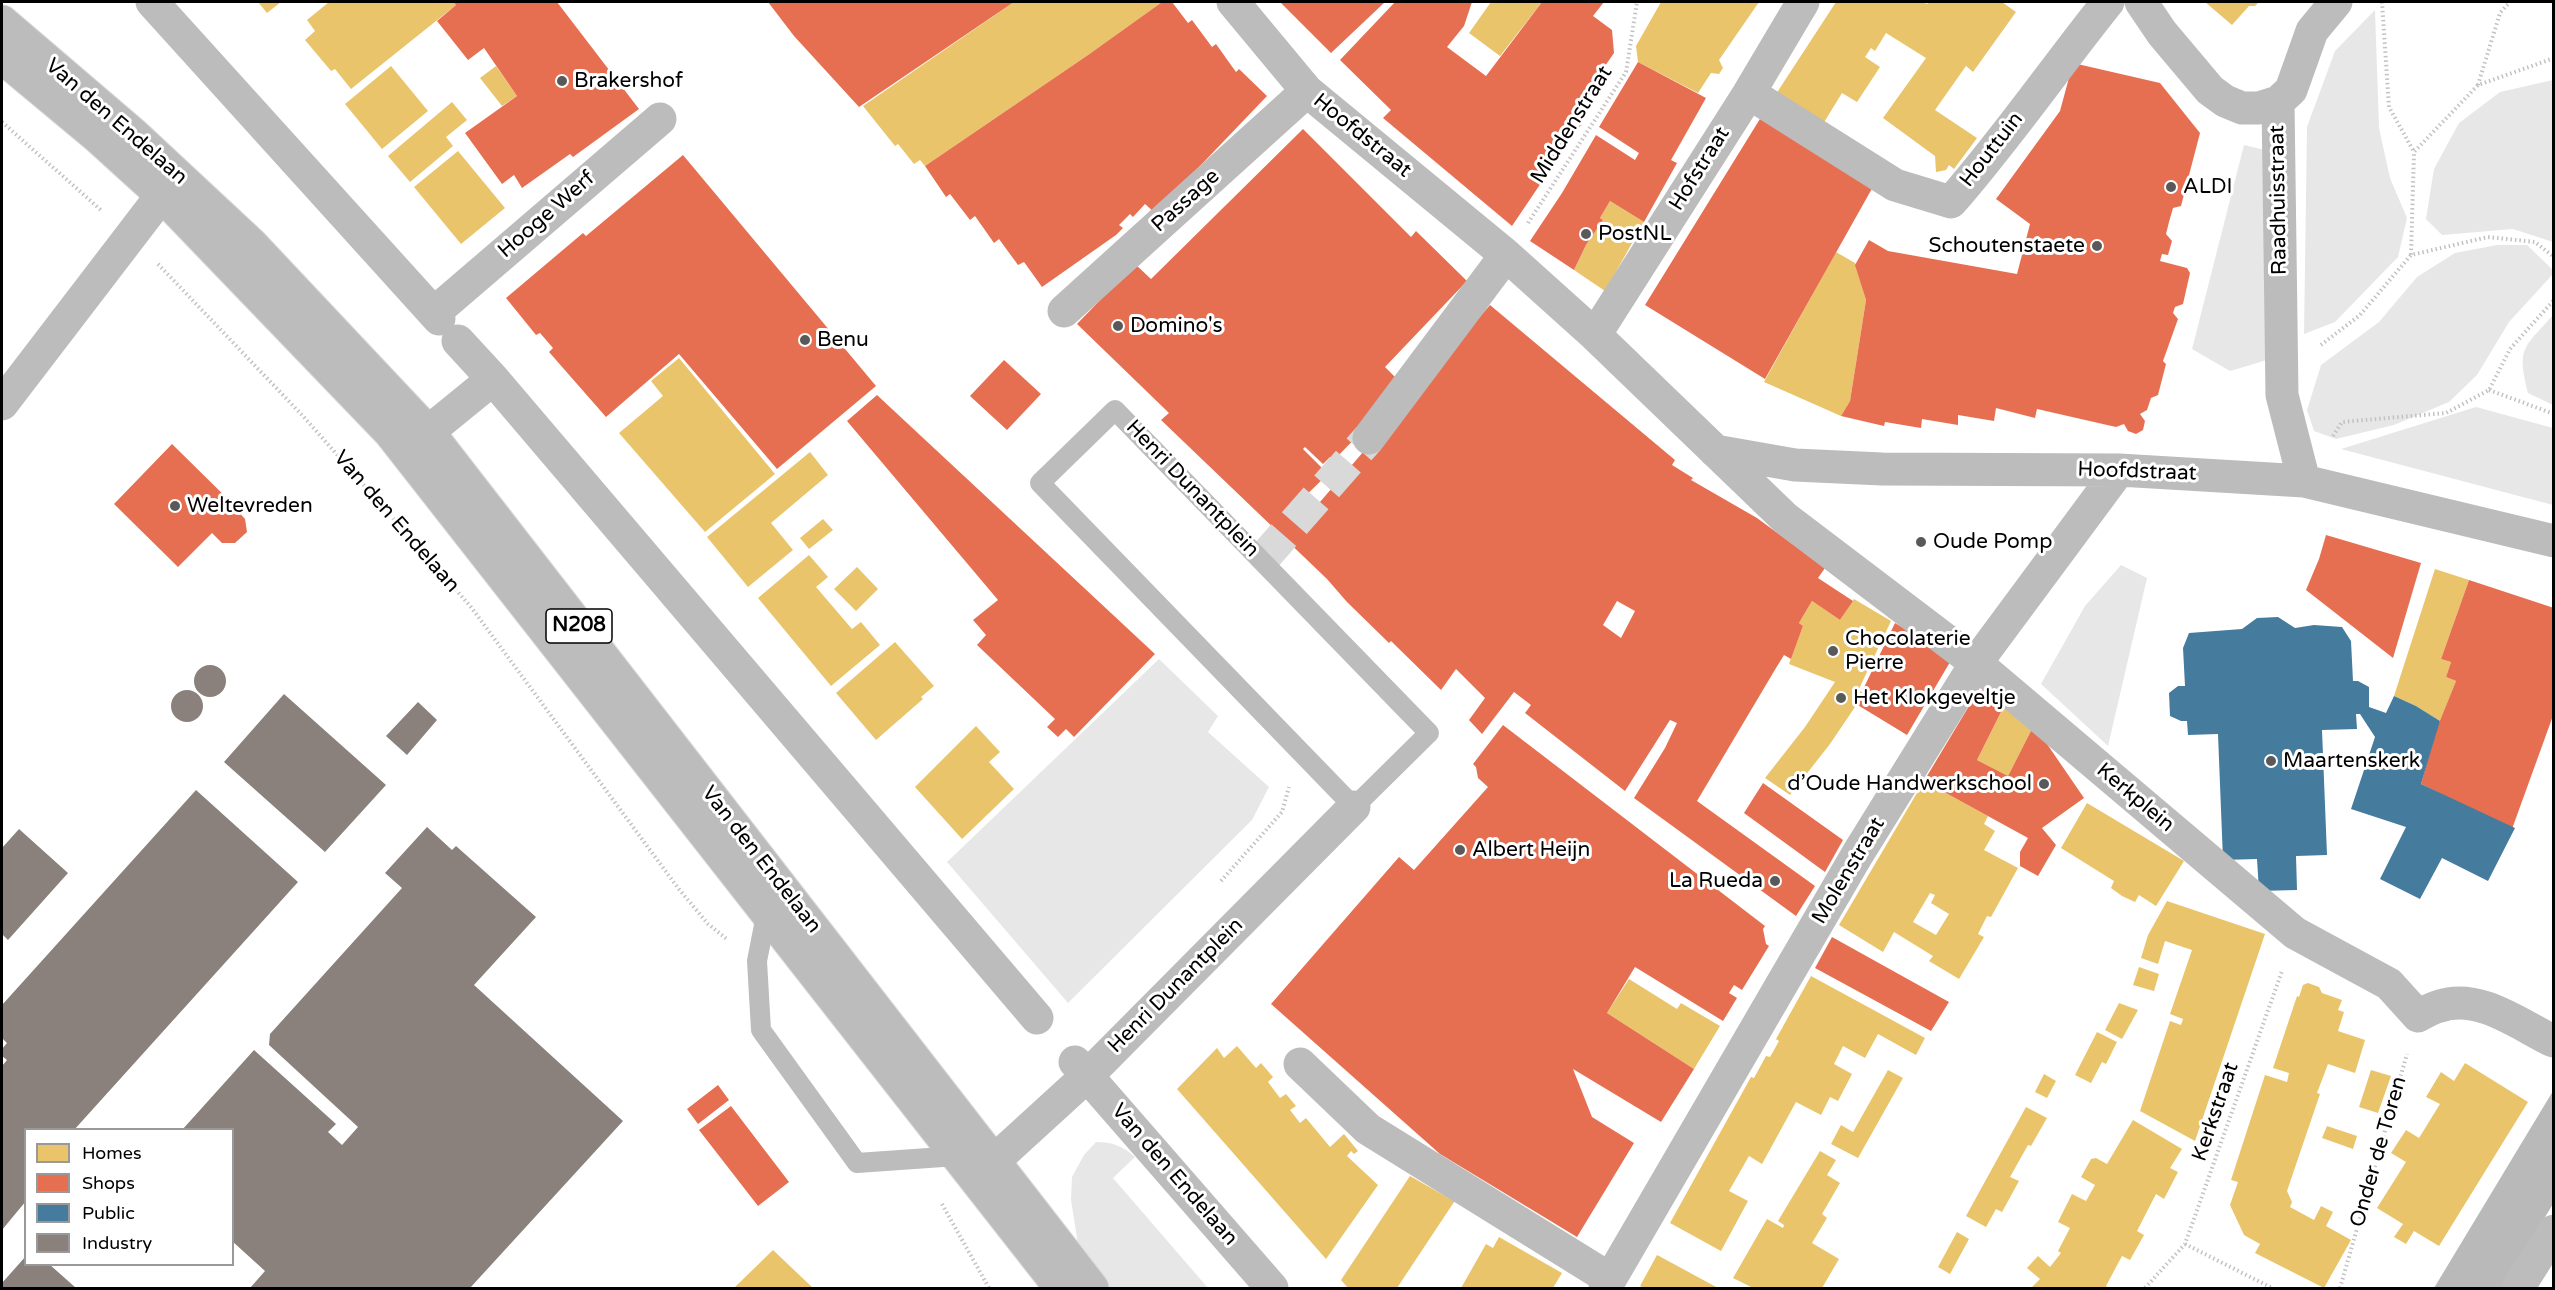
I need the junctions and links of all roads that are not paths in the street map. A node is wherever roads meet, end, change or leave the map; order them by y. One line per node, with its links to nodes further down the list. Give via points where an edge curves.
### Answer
1 (152, 2): 16 (street)
2 (1233, 2): 9 (street, Hoofdstraat)
3 (1803, 2): 10 (street, Hofstraat)
4 (2108, 2): 10 (street, Houttuin, via 1951,202 1895,185)
5 (2141, 2): 11 (street, Raadhuisstraat, via 2210,90 2225,101 2242,108)
6 (2336, 2): 11 (street, via 2312,31 2291,90)
7 (2, 22): 20 (street, Van den Endelaan / N208, via 134,135 251,244)
8 (2, 57): 13 (street, Van den Endelaan / N208)
9 (1307, 91): 14 (street, Hoofdstraat); 15 (street, Passage)
10 (1749, 93): 17 (street, Hofstraat)
11 (2278, 102): 24 (street, Raadhuisstraat, via 2282,395)
12 (660, 118): 16 (street, Hooge Werf)
13 (162, 195): 19 (street, Van den Endelaan); 28 (street, Van den Endelaan / N208, via 390,432)
14 (1506, 255): 17 (street, Hoofdstraat); 21 (street)
15 (1064, 311)
16 (444, 324): 18 (street)
17 (1595, 335): 22 (street, Hoofdstraat)
18 (493, 379): 20 (street); 29 (street)
19 (2, 404)
20 (428, 432): 34 (street, Van den Endelaan / N208)
21 (1369, 438)
22 (1715, 451): 23 (street, Hoofdstraat, via 1806,466); 26 (street, Hoofdstraat, via 1785,518)
23 (2118, 470): 24 (street, Hoofdstraat); 26 (street, Molenstraat)
24 (2304, 481): 25 (street, Hoofdstraat)
25 (2553, 541)
26 (1976, 663): 30 (street, Kerkplein, via 2295,933 2389,984 2418,1016 2441,1005 2485,1007); 36 (street, Molenstraat, via 1857,855)
27 (1353, 807): 27 (lane, Henri Dunantplein, via 1040,483 1115,410 1430,733); 32 (street, Henri Dunantplein)
28 (767, 910): 33 (street, Van den Endelaan / N208); 33 (lane, Van den Endelaan, via 758,961 761,1030 856,1164)
29 (1037, 1018)
30 (2553, 1041)
31 (1300, 1064): 36 (street, via 1368,1129)
32 (1081, 1069): 34 (street, Henri Dunantplein); 39 (street, Van den Endelaan)
33 (957, 1156): 37 (street, Van den Endelaan / N208)
34 (995, 1161): 38 (street, Van den Endelaan / N208)
35 (2553, 1231): 40 (street)
36 (1608, 1284)
37 (1061, 1288)
38 (1092, 1288)
39 (1272, 1288)
40 (2518, 1288)

